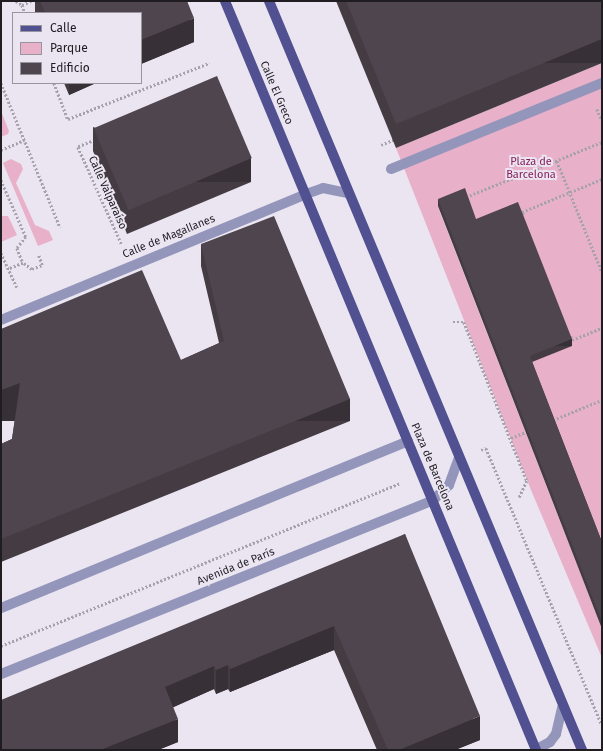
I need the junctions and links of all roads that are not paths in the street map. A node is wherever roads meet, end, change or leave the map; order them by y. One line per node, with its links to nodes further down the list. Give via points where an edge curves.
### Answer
1 (225, 1): 6 (main road, Calle El Greco)
2 (269, 1): 5 (main road)
3 (602, 83): 4 (street)
4 (391, 169)
5 (347, 193): 6 (street, Calle de Magallanes, via 323,188); 9 (main road)
6 (306, 194): 7 (street, Calle de Magallanes); 8 (main road, Plaza de Barcelona)
7 (1, 320)
8 (408, 441): 10 (main road, Plaza de Barcelona); 11 (street)
9 (459, 458): 10 (street, Avenida de París, via 449,485); 13 (main road)
10 (433, 500): 12 (street, Avenida de París); 14 (main road, Plaza de Barcelona)
11 (1, 608)
12 (1, 674)
13 (562, 708): 14 (street, via 556,734 550,742); 15 (main road)
14 (536, 750)
15 (582, 750)

